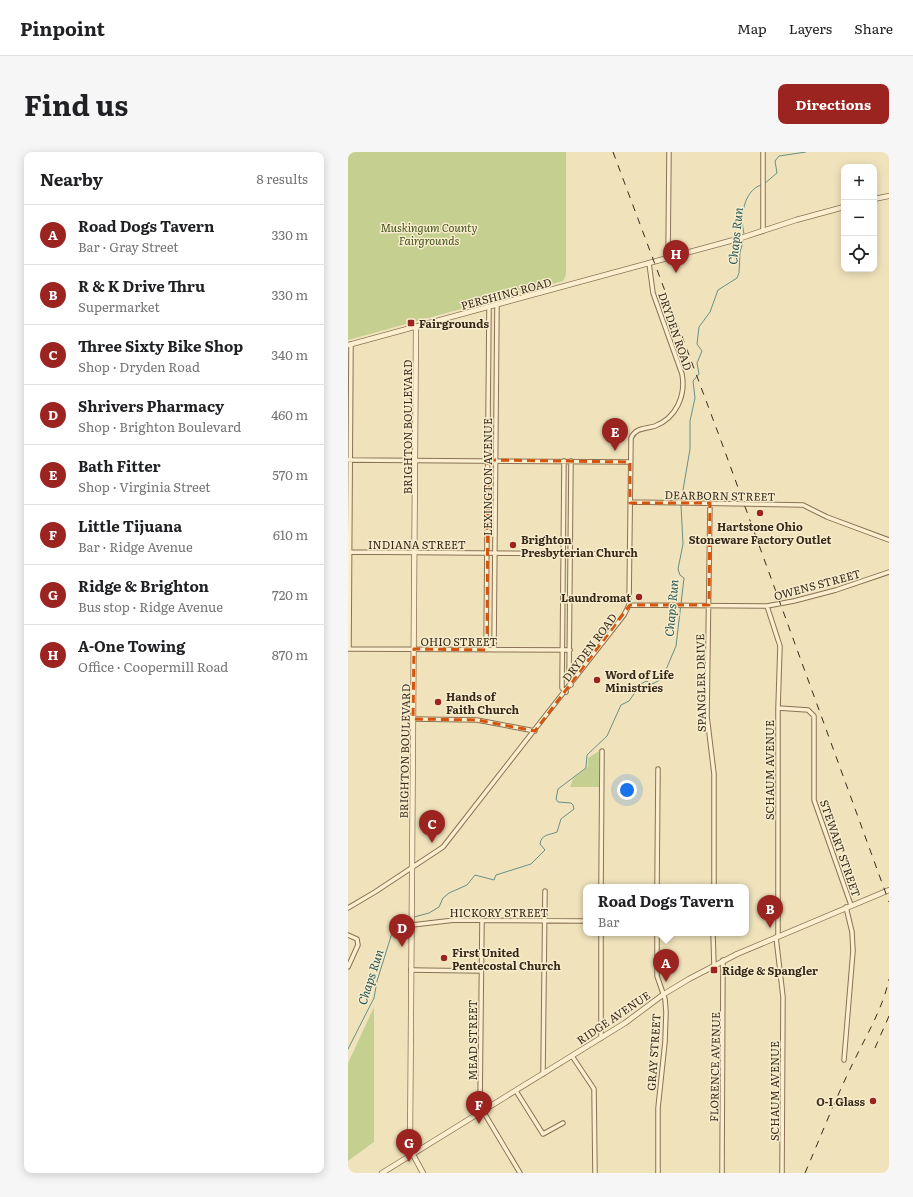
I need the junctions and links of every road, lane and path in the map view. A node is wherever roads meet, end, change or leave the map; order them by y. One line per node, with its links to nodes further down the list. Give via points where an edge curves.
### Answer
1 (669, 152): 7 (street)
2 (763, 152): 6 (street)
3 (889, 196): 4 (street)
4 (877, 198)
5 (841, 207): 6 (street, PERSHING ROAD)
6 (763, 231): 7 (street, PERSHING ROAD)
7 (668, 258): 8 (street, PERSHING ROAD)
8 (649, 263): 9 (street, PERSHING ROAD); 19 (street, DRYDEN ROAD, via 653,293 682,374 683,388 679,403 669,418 660,424 634,432 631,438)
9 (497, 304): 10 (street, PERSHING ROAD); 16 (street, LEXINGTON AVENUE)
10 (489, 307): 11 (street, PERSHING ROAD); 15 (street, LEXINGTON AVENUE)
11 (416, 326): 12 (street, PERSHING ROAD); 14 (street, BRIGHTON BOULEVARD)
12 (350, 344): 13 (street)
13 (349, 460): 14 (street); 23 (street)
14 (416, 460): 15 (street); 24 (street, BRIGHTON BOULEVARD)
15 (488, 460): 16 (street); 25 (street, LEXINGTON AVENUE)
16 (496, 460): 17 (street); 26 (street, LEXINGTON AVENUE)
17 (564, 461): 18 (street); 27 (street)
18 (571, 461): 19 (street); 28 (street)
19 (630, 462): 20 (street, DRYDEN ROAD)
20 (630, 502): 21 (street, DEARBORN STREET); 29 (street, DRYDEN ROAD)
21 (710, 503): 22 (street, DEARBORN STREET, via 803,505 827,517); 32 (street, SPANGLER DRIVE)
22 (889, 540)
23 (349, 552): 24 (street, INDIANA STREET); 34 (street)
24 (415, 553): 25 (street, INDIANA STREET); 35 (street, BRIGHTON BOULEVARD)
25 (487, 553): 26 (street, INDIANA STREET); 36 (street, LEXINGTON AVENUE)
26 (496, 553): 27 (street, INDIANA STREET); 37 (street, LEXINGTON AVENUE)
27 (563, 554): 28 (street, INDIANA STREET); 38 (street)
28 (570, 554): 29 (street, INDIANA STREET); 39 (street)
29 (629, 554): 31 (street, DRYDEN ROAD)
30 (889, 572): 33 (street, OWENS STREET, via 836,590)
31 (629, 605): 32 (street, OWENS STREET); 40 (street, DRYDEN ROAD)
32 (709, 605): 33 (street, OWENS STREET); 50 (street, SPANGLER DRIVE, via 707,716 714,774)
33 (767, 606): 42 (street, SCHAUM AVENUE, via 780,646)
34 (348, 649): 35 (street, OHIO STREET)
35 (414, 649): 36 (street, OHIO STREET); 43 (street, BRIGHTON BOULEVARD)
36 (486, 650): 37 (street, OHIO STREET)
37 (494, 650): 38 (street, OHIO STREET)
38 (562, 650): 39 (street, OHIO STREET); 41 (street, via 562,688)
39 (570, 650): 40 (street)
40 (571, 685): 41 (street, DRYDEN ROAD)
41 (566, 692): 44 (street, DRYDEN ROAD)
42 (778, 708): 53 (street, STEWART STREET, via 808,710 814,716 814,800); 64 (street, SCHAUM AVENUE)
43 (413, 719): 44 (street, via 477,720); 47 (street, BRIGHTON BOULEVARD)
44 (534, 731): 47 (street, DRYDEN ROAD, via 443,847)
45 (602, 751): 48 (street)
46 (658, 769): 49 (street)
47 (412, 869): 54 (street, DRYDEN ROAD); 59 (street, BRIGHTON BOULEVARD)
48 (602, 884)
49 (657, 884)
50 (714, 884)
51 (889, 890): 53 (street, RIDGE AVENUE)
52 (545, 891): 57 (street)
53 (851, 905): 55 (street, RIDGE AVENUE)
54 (348, 908)
55 (846, 908): 64 (street, RIDGE AVENUE); 73 (street, STEWART STREET, via 852,932 853,951)
56 (482, 920): 57 (street, HICKORY STREET); 59 (street, HICKORY STREET); 69 (street, MEAD STREET)
57 (544, 921): 58 (street, HICKORY STREET); 74 (street)
58 (583, 921)
59 (411, 923): 68 (street, BRIGHTON BOULEVARD)
60 (348, 935): 67 (street, via 357,939 358,945)
61 (601, 936): 71 (street)
62 (657, 936): 70 (street, GRAY STREET, via 657,976)
63 (714, 936): 66 (street)
64 (777, 937): 65 (street, RIDGE AVENUE); 85 (street, SCHAUM AVENUE, via 783,997)
65 (723, 960): 66 (street, RIDGE AVENUE); 84 (street, FLORENCE AVENUE)
66 (714, 966): 70 (street, RIDGE AVENUE)
67 (348, 967)
68 (411, 970): 69 (street); 78 (street, BRIGHTON BOULEVARD)
69 (481, 971): 76 (street, MEAD STREET)
70 (664, 994): 71 (street, RIDGE AVENUE); 83 (street, GRAY STREET, via 665,1042 658,1108)
71 (601, 1038): 72 (street, RIDGE AVENUE)
72 (572, 1056): 74 (street, RIDGE AVENUE); 82 (street, via 594,1089)
73 (844, 1060)
74 (544, 1074): 75 (street, RIDGE AVENUE)
75 (516, 1091): 76 (street, RIDGE AVENUE); 77 (street, via 543,1134)
76 (482, 1111): 78 (street, RIDGE AVENUE); 81 (street, MEAD STREET)
77 (563, 1123)
78 (412, 1154): 79 (street, RIDGE AVENUE); 80 (street, BRIGHTON BOULEVARD)
79 (382, 1173)
80 (423, 1173)
81 (520, 1173)
82 (595, 1173)
83 (658, 1173)
84 (722, 1173)
85 (782, 1173)

